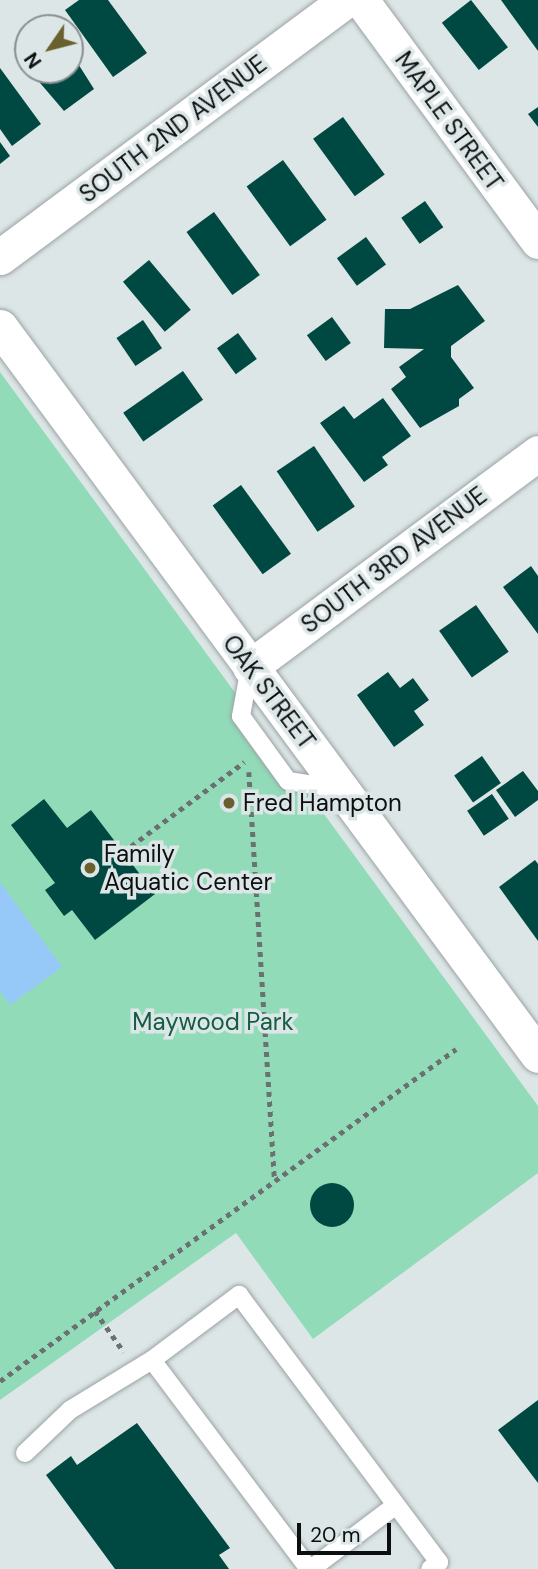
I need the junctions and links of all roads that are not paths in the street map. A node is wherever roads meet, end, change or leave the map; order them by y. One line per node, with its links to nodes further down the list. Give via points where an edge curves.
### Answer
1 (346, 0): 4 (street, SOUTH 2ND AVENUE)
2 (361, 0): 3 (street, MAPLE STREET)
3 (538, 241)
4 (0, 257)
5 (0, 327): 7 (street, OAK STREET)
6 (538, 453): 7 (street, SOUTH 3RD AVENUE)
7 (250, 667): 8 (street, OAK STREET)
8 (537, 1051)
9 (152, 1360): 10 (lane, via 70,1409); 11 (lane, via 239,1295); 12 (lane)
10 (25, 1453)
11 (396, 1505): 12 (lane); 13 (lane, via 439,1562)
12 (310, 1569)
13 (430, 1569)

